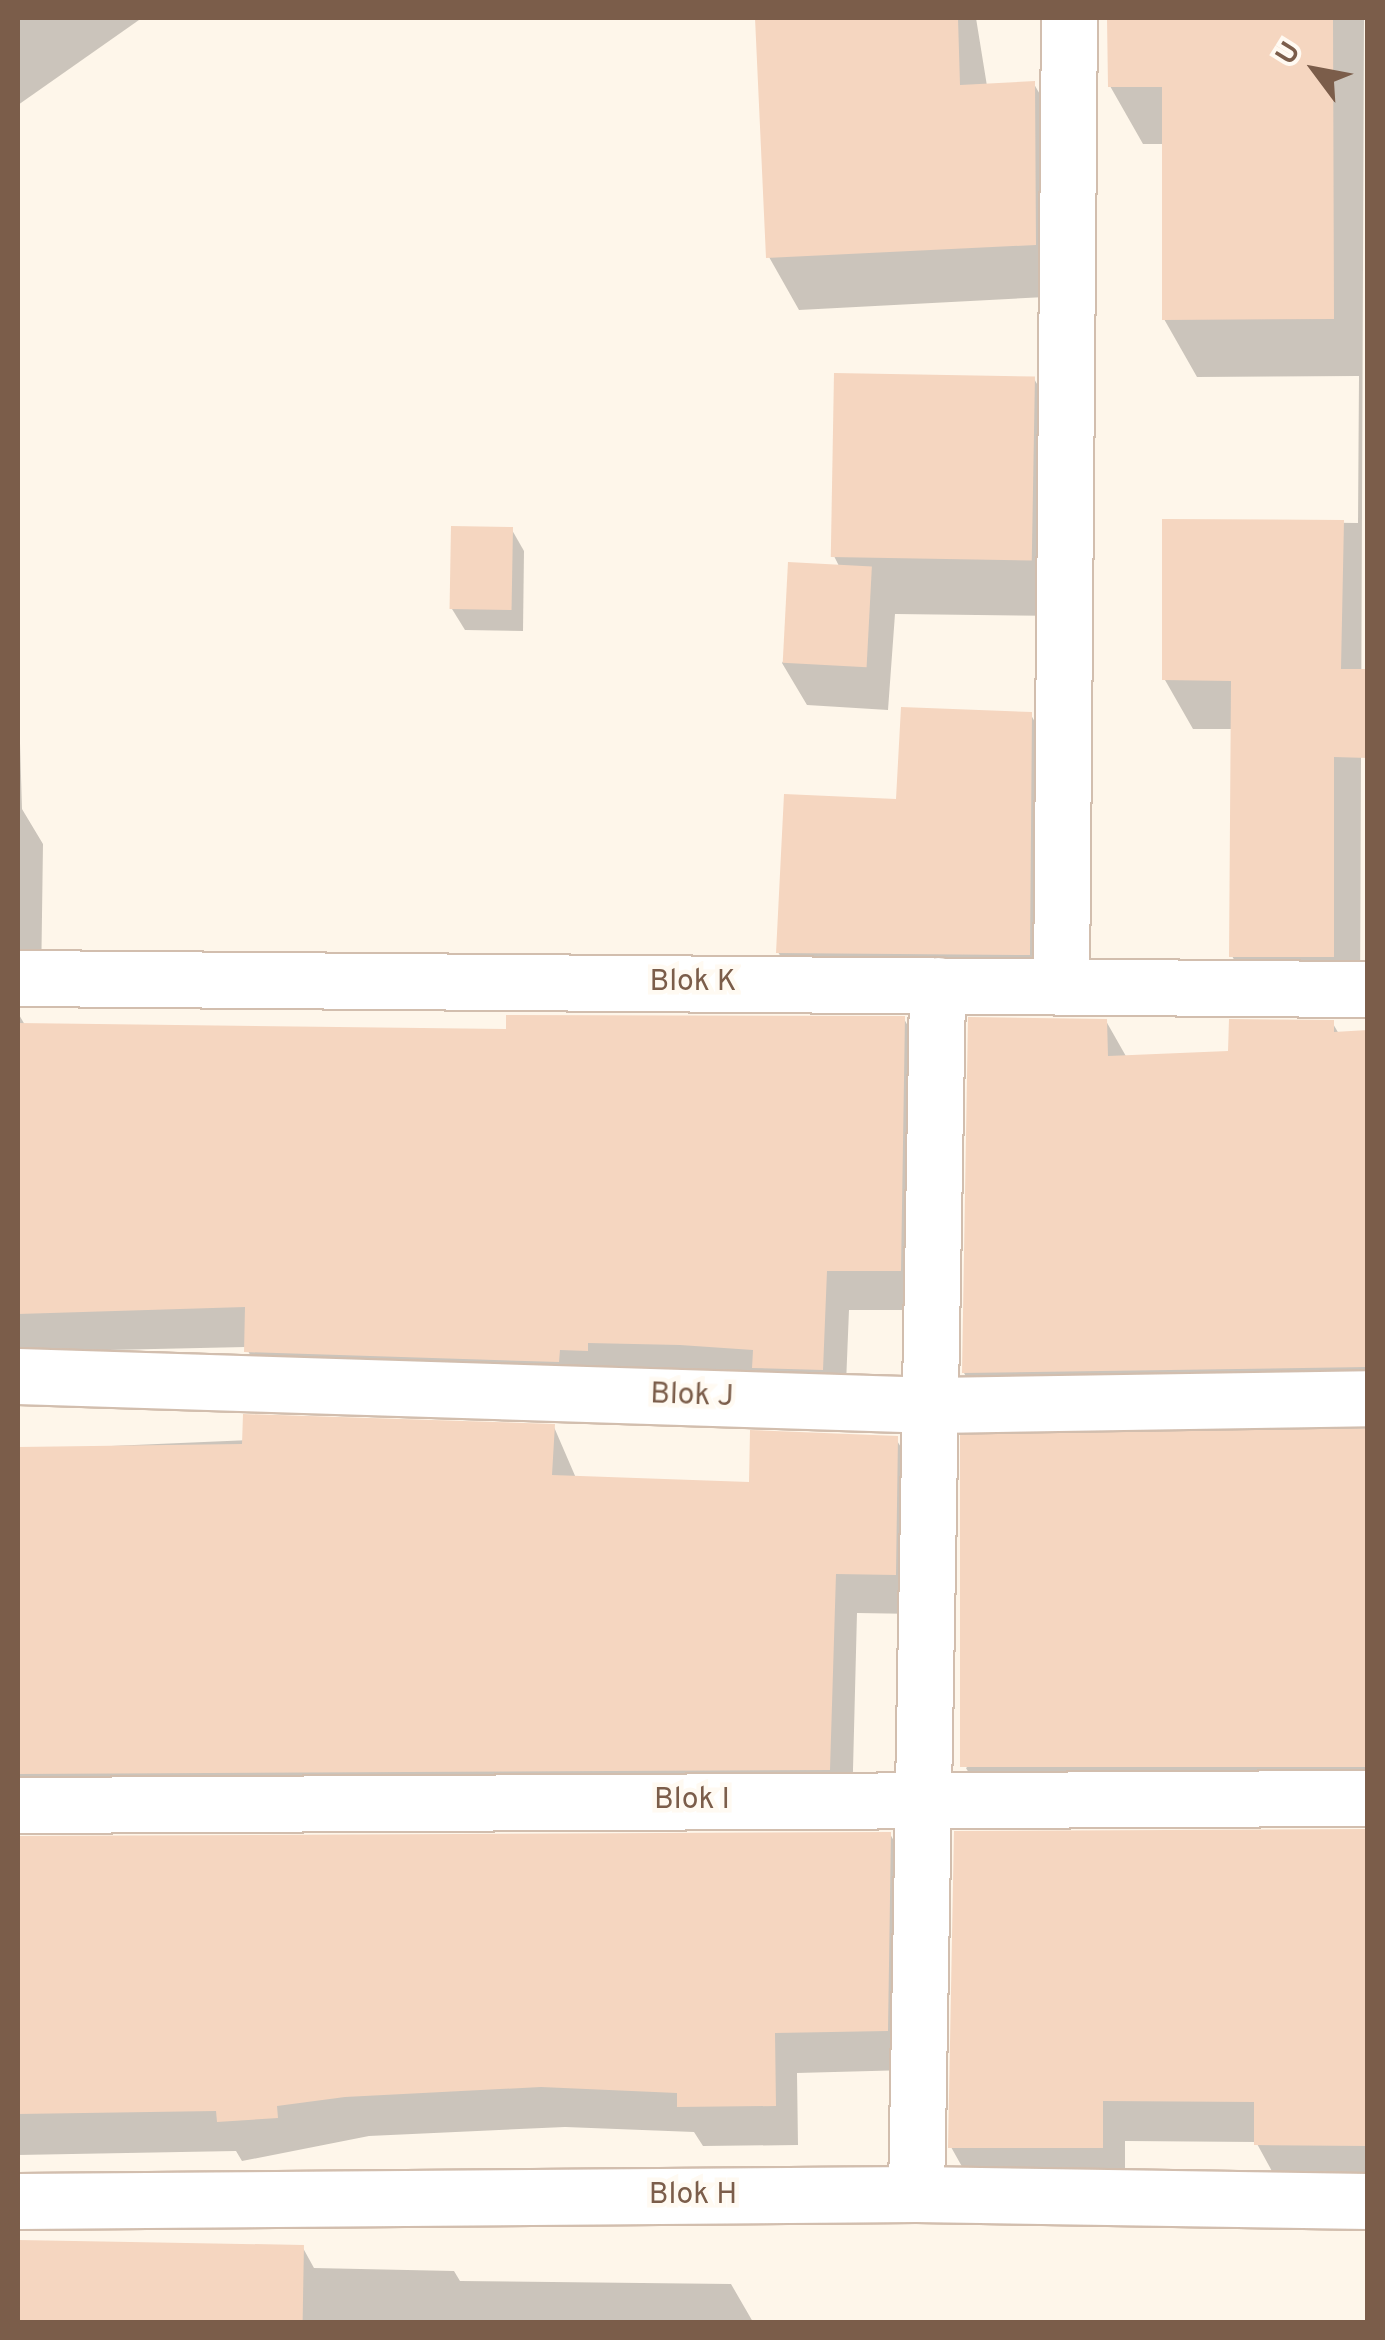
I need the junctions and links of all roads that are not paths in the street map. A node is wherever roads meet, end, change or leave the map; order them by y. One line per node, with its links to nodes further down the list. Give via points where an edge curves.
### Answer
1 (1069, 18): 4 (street)
2 (18, 978): 3 (street, Blok K)
3 (936, 985): 4 (street, Blok K); 8 (street)
4 (1061, 987): 5 (street, Blok K)
5 (1368, 989)
6 (18, 1376): 8 (street, Blok J)
7 (1368, 1398): 8 (street, Blok J)
8 (935, 1405): 10 (street)
9 (1368, 1798): 10 (street, Blok I)
10 (923, 1800): 11 (street, Blok I); 12 (street)
11 (18, 1805)
12 (916, 2194): 13 (street, Blok H); 14 (street, Blok H)
13 (1368, 2201)
14 (18, 2202)

